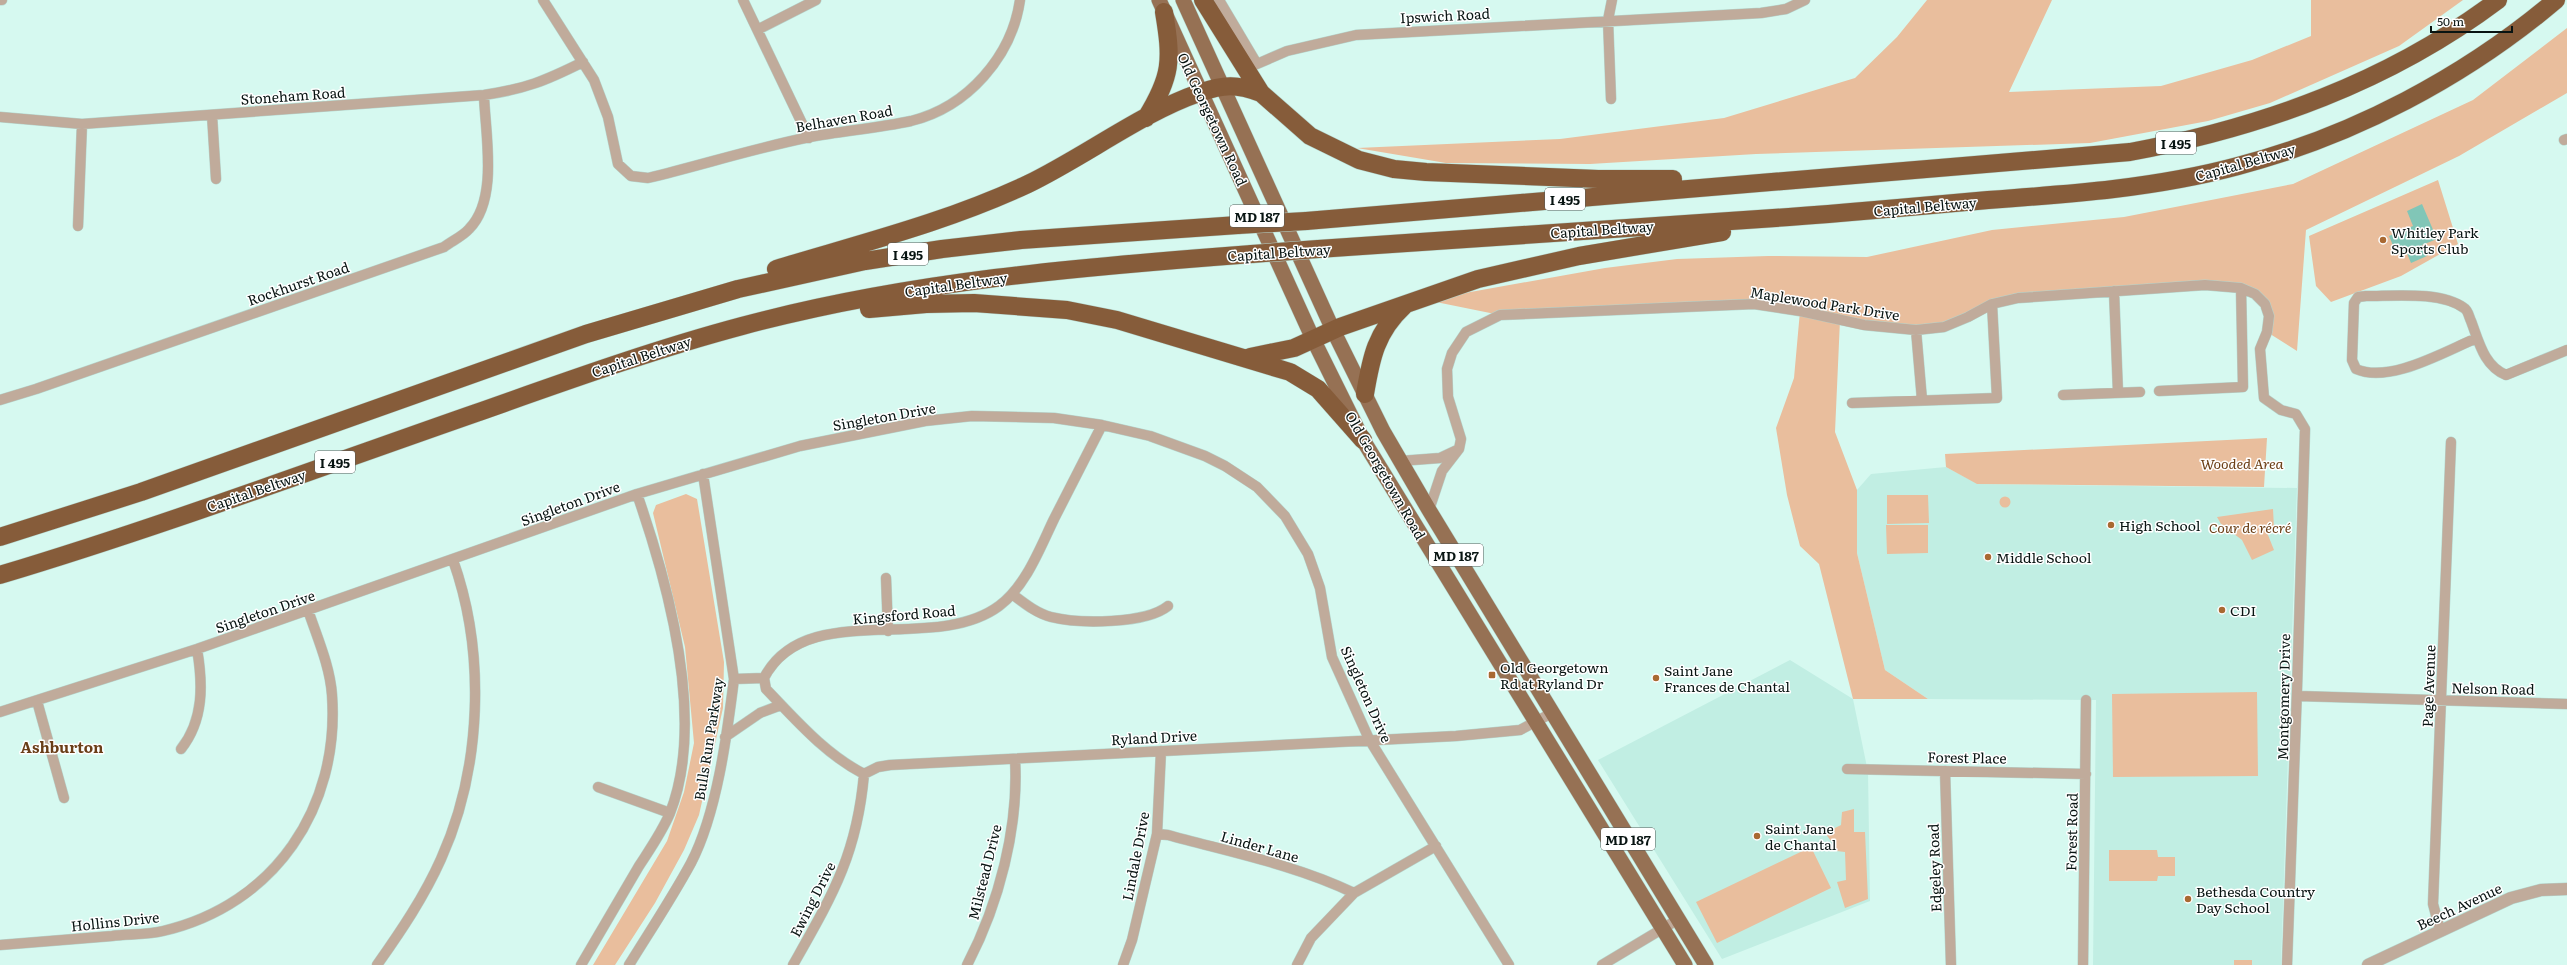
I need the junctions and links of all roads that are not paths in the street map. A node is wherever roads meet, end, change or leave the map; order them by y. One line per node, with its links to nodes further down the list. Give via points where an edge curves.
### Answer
1 (543, 0): 15 (street)
2 (743, 0): 14 (street)
3 (816, 0): 14 (street)
4 (1020, 0): 25 (street, Belhaven Road, via 1018,17 1002,55 967,92 944,108 912,120)
5 (1182, 0): 16 (main road, Old Georgetown Road / MD 187)
6 (1203, 0): 18 (highway)
7 (1219, 0): 13 (street, Ipswich Road, via 1257,64 1287,51 1356,35)
8 (1612, 0): 13 (street)
9 (1806, 0): 13 (street, Ipswich Road, via 1786,8 1760,13)
10 (2498, 0): 26 (highway, Capital Beltway / I 495, via 2447,36 2363,81 2323,99 2229,131 2130,152)
11 (2556, 0): 28 (highway, Capital Beltway / I 495, via 2505,40 2419,93 2332,134 2238,166 2137,186 2080,193)
12 (1161, 6): 17 (main road, Old Georgetown Road / MD 187); 23 (highway, via 1170,48 1169,64 1163,89)
13 (1608, 20): 20 (street)
14 (759, 29): 25 (street)
15 (583, 62): 19 (street, Stoneham Road, via 541,83); 25 (street, Belhaven Road, via 594,80 608,117 618,164 631,176 648,178)
16 (1221, 86): 17 (highway); 18 (highway, via 1242,86); 35 (main road, Old Georgetown Road / MD 187)
17 (1200, 92): 23 (highway); 39 (main road, Old Georgetown Road / MD 187)
18 (1261, 93): 26 (highway, via 1290,120 1332,149 1359,160 1394,169 1598,179)
19 (484, 95): 21 (street, Stoneham Road); 47 (street, Rockhurst Road, via 488,190 484,206 470,229 444,247)
20 (1611, 99)
21 (212, 115): 24 (street, Stoneham Road); 27 (street)
22 (0, 117): 24 (street, Stoneham Road)
23 (1146, 118): 37 (highway, via 1029,184 941,221 734,281)
24 (82, 124): 29 (street)
25 (809, 138)
26 (1823, 178): 37 (highway, Capital Beltway / I 495, bridge, via 1306,220 1021,240 942,249 865,261 738,289)
27 (216, 179)
28 (1827, 214): 32 (highway, via 1580,256 1478,279); 34 (highway, Capital Beltway / I 495, bridge, via 1095,266 948,284 856,300)
29 (78, 226)
30 (2241, 288): 31 (street, Maplewood Park Drive, via 2205,285); 42 (street, via 2243,387); 51 (street, Maplewood Park Drive, via 2255,294 2265,304 2269,316 2260,349 2264,398 2281,410 2296,414)
31 (2114, 290): 33 (street, Maplewood Park Drive, via 2018,298); 44 (street)
32 (1408, 302): 35 (highway); 45 (highway, via 1390,319 1375,347)
33 (1992, 304): 36 (street, Maplewood Park Drive, via 1944,326); 48 (street, via 1997,398)
34 (744, 325): 41 (highway, via 889,306 974,303 1013,305 1067,310 1117,320); 61 (highway, Capital Beltway / I 495, via 599,370 151,527)
35 (1333, 330): 39 (highway); 45 (main road, Old Georgetown Road / MD 187)
36 (1916, 330): 48 (street); 54 (street, Maplewood Park Drive, via 1864,325 1754,304 1500,315 1466,332 1452,353 1447,369 1447,385 1461,439)
37 (586, 334): 59 (highway, Capital Beltway / I 495, via 141,492)
38 (2477, 338): 38 (street, via 2466,309 2439,297 2362,296 2354,303 2352,360 2356,368 2364,372 2380,373 2402,369); 40 (street, via 2488,362 2496,371 2506,375)
39 (1313, 339): 41 (highway, via 1275,354); 52 (main road, Old Georgetown Road / MD 187)
40 (2567, 350)
41 (1246, 358): 52 (highway, via 1290,372 1314,386)
42 (2160, 391)
43 (2140, 392): 44 (street)
44 (2118, 393): 46 (street)
45 (1365, 394): 55 (main road, Old Georgetown Road / MD 187)
46 (2063, 395)
47 (0, 400)
48 (1922, 400): 49 (street)
49 (1852, 403)
50 (1102, 425): 56 (street, Singleton Drive, via 1054,418 972,416 925,421 800,446); 63 (street, Kingsford Road, via 1029,569); 80 (street, Singleton Drive, via 1150,436 1205,456 1257,487 1285,516 1308,554 1320,588 1332,657)
51 (2305, 429): 70 (street, Montgomery Drive)
52 (1363, 440): 78 (main road, Old Georgetown Road / MD 187)
53 (2451, 442): 73 (street, Page Avenue)
54 (1458, 449): 55 (street, via 1440,458); 58 (street, via 1442,471)
55 (1400, 461): 58 (main road, Old Georgetown Road / MD 187)
56 (703, 474): 57 (street, Singleton Drive); 69 (street, Bulls Run Parkway)
57 (637, 494): 60 (street, Singleton Drive); 90 (street, Bulls Run Parkway, via 672,611 681,678 684,753)
58 (1429, 510): 77 (main road, Old Georgetown Road / MD 187)
59 (0, 537)
60 (454, 560): 65 (street, Singleton Drive); 99 (street, via 461,581 473,641 475,686 471,751 461,801 442,858 408,921)
61 (0, 575)
62 (886, 578): 66 (street)
63 (1012, 594): 64 (street, via 1034,610 1051,617 1071,620 1147,616 1160,613); 66 (street, Kingsford Road, via 985,615 958,625)
64 (1168, 606)
65 (308, 610): 67 (street, Singleton Drive); 98 (street, Hollins Drive, via 332,693 333,736 321,793 304,830 276,866 251,890 213,913 163,931)
66 (888, 631): 68 (street, Kingsford Road, via 834,634 807,639 776,658)
67 (197, 649): 72 (street, Singleton Drive); 81 (street, via 200,668 200,712 190,738)
68 (764, 678): 69 (street); 75 (street, via 766,689)
69 (734, 679): 79 (street, Bulls Run Parkway)
70 (2298, 696): 73 (street, Nelson Road); 112 (street, Montgomery Drive)
71 (2086, 700): 87 (street, Forest Road)
72 (37, 701): 76 (street, Singleton Drive); 89 (street)
73 (2441, 701): 74 (street, Nelson Road); 97 (street, Page Avenue, via 2433,904)
74 (2567, 704)
75 (781, 705): 79 (street, via 760,713); 86 (street, via 827,750)
76 (0, 712)
77 (1552, 713): 78 (street, Ryland Drive); 95 (main road, Old Georgetown Road / MD 187)
78 (1535, 721): 80 (street, Ryland Drive, via 1520,730 1456,736); 96 (main road, Old Georgetown Road / MD 187)
79 (725, 737): 101 (street, Bulls Run Parkway, via 711,809 691,862)
80 (1369, 739): 82 (street, Ryland Drive); 92 (street, Singleton Drive)
81 (181, 749)
82 (1161, 751): 83 (street, Ryland Drive); 91 (street, Lindale Drive)
83 (1015, 758): 86 (street, Ryland Drive, via 890,765 878,767); 103 (street, Milstead Drive, via 1017,780 1009,841 986,923)
84 (1848, 769): 85 (street, Forest Place)
85 (1945, 771): 87 (street, Forest Place); 110 (street, Edgeley Road)
86 (864, 774): 102 (street, Ewing Drive, via 854,837 843,871 834,893)
87 (2086, 774): 111 (street, Forest Road)
88 (598, 787): 90 (street)
89 (64, 798)
90 (670, 813): 100 (street, Bulls Run Parkway)
91 (1156, 834): 94 (street, Linder Lane, via 1168,835 1294,870); 104 (street, Lindale Drive, via 1132,940)
92 (1436, 846): 94 (street); 106 (street, Singleton Drive)
93 (2567, 889): 97 (street, Beech Avenue, via 2529,892 2491,906)
94 (1354, 893): 105 (street, via 1312,938)
95 (1677, 920): 96 (street); 109 (main road, Old Georgetown Road / MD 187)
96 (1662, 929): 107 (street); 108 (main road, Old Georgetown Road / MD 187)
97 (2440, 930): 113 (street, Beech Avenue)
98 (0, 945)
99 (377, 965)
100 (581, 965)
101 (629, 965)
102 (793, 965)
103 (968, 965)
104 (1123, 965)
105 (1297, 965)
106 (1509, 965)
107 (1602, 965)
108 (1685, 965)
109 (1706, 965)
110 (1951, 965)
111 (2083, 965)
112 (2287, 965)
113 (2368, 965)

